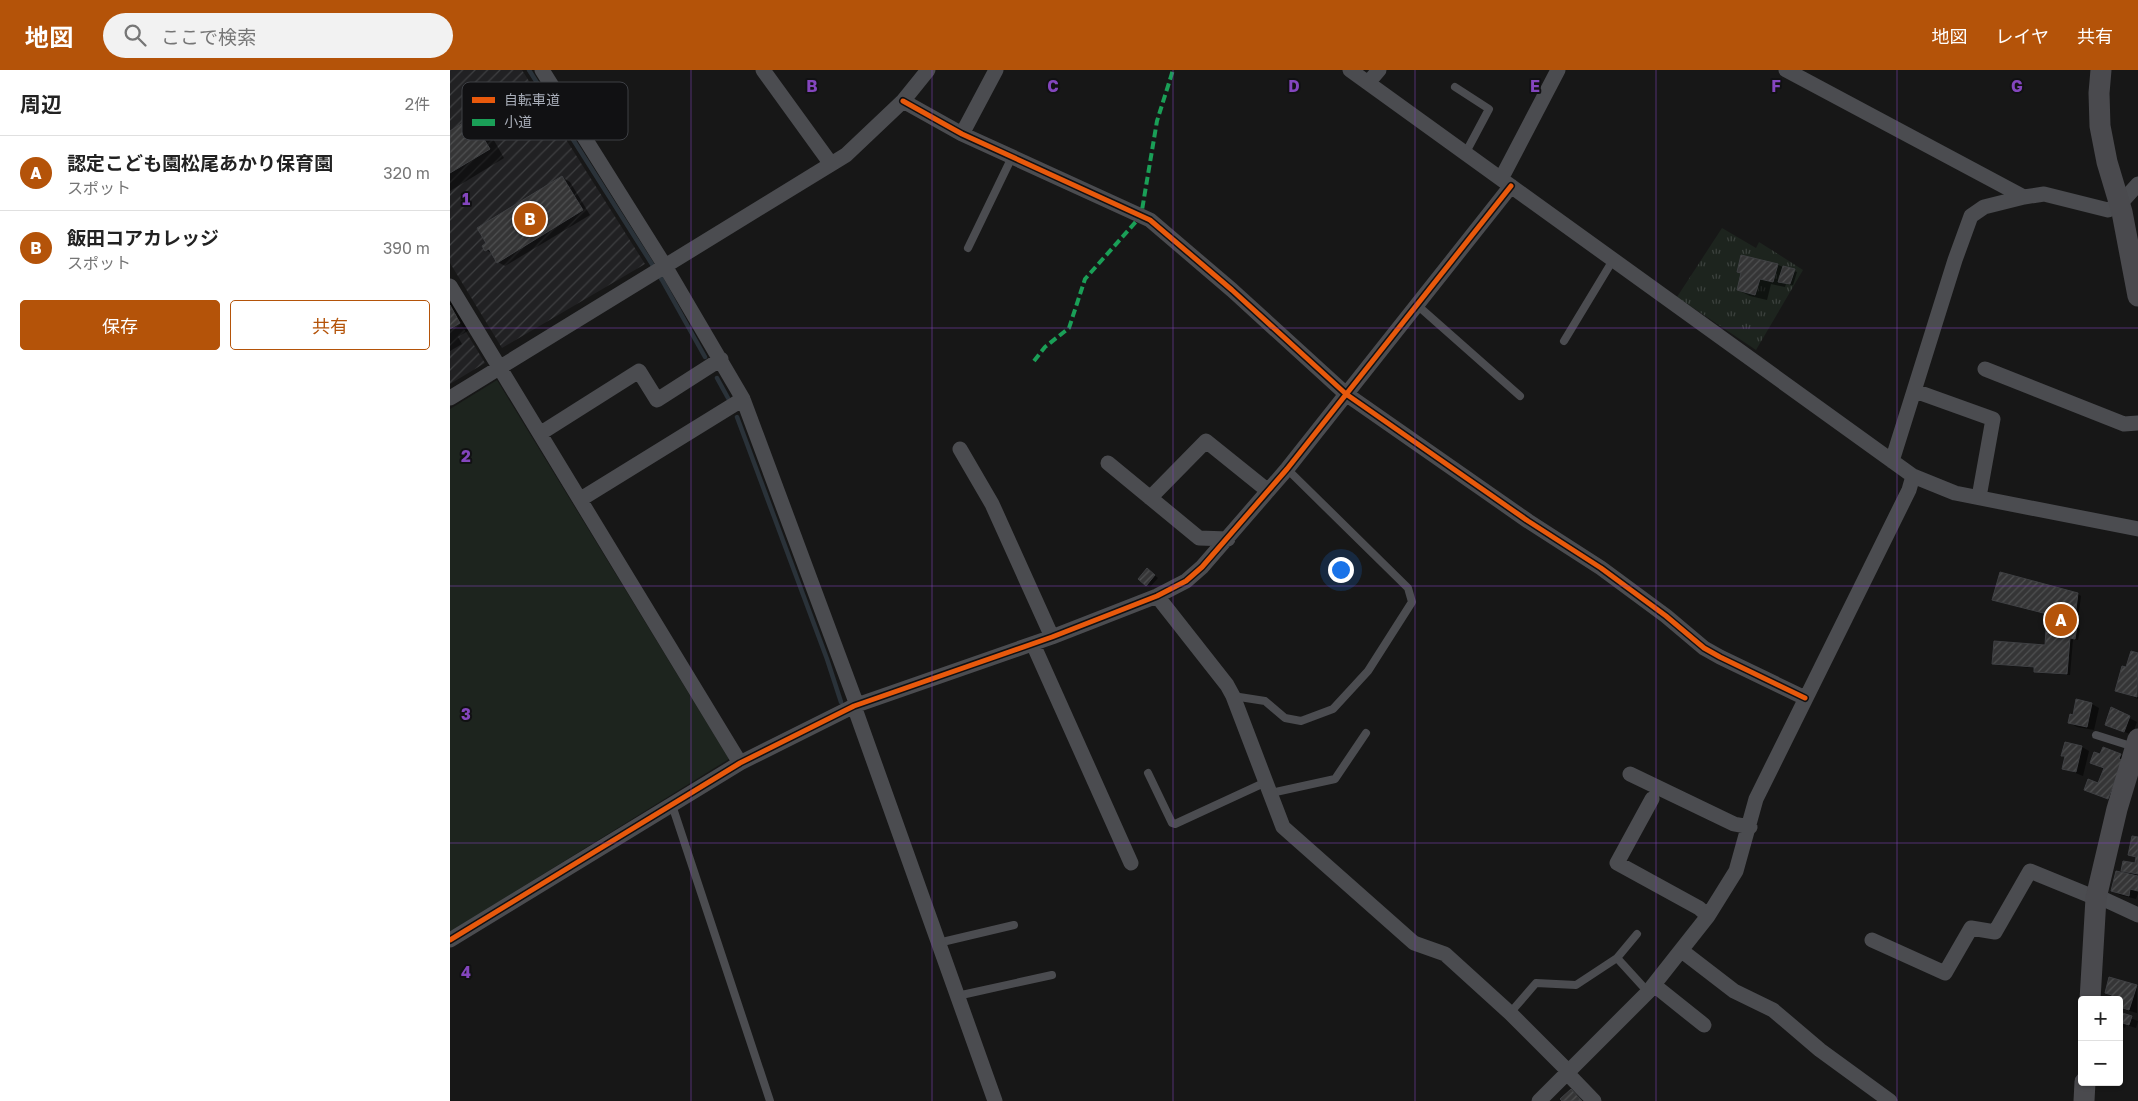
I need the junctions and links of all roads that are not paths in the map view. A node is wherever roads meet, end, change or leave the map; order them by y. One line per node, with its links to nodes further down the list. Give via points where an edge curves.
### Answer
1 (542, 70): 10 (street)
2 (763, 70): 18 (street)
3 (928, 70): 13 (street)
4 (996, 70): 14 (street)
5 (1350, 70): 11 (street)
6 (1378, 70): 11 (street)
7 (1558, 70): 19 (street)
8 (1786, 70): 21 (street)
9 (2101, 70): 22 (main road, via 2100,126)
10 (549, 82)
11 (1368, 83): 16 (street)
12 (1455, 87): 16 (lane, via 1490,109)
13 (903, 102): 14 (street); 18 (street, via 846,155)
14 (962, 134): 17 (street)
15 (583, 140): 25 (street)
16 (1465, 154): 19 (street)
17 (1012, 157): 23 (lane); 34 (street, via 1150,220)
18 (831, 164): 25 (street)
19 (1506, 183): 24 (street); 28 (street)
20 (2138, 184): 22 (street)
21 (2024, 197): 22 (street, via 2044,194 2108,210); 33 (street, via 1984,208 1971,216)
22 (2120, 204): 27 (main road)
23 (968, 248)
24 (1613, 260): 29 (lane); 41 (street)
25 (659, 269): 30 (street); 31 (street)
26 (450, 286): 31 (street)
27 (2138, 296)
28 (1417, 305): 34 (street); 35 (lane)
29 (1564, 341)
30 (721, 359): 37 (street); 39 (street, via 657,400 639,371)
31 (500, 367): 36 (street); 39 (street)
32 (1985, 369): 38 (street, via 2124,424)
33 (1915, 391): 41 (street); 46 (street, via 1993,419)
34 (1346, 394): 43 (street); 55 (street, via 1601,568 1704,648)
35 (1520, 396)
36 (450, 398)
37 (743, 399): 48 (street); 56 (street)
38 (2138, 423)
39 (540, 433): 48 (street)
40 (960, 448): 52 (street, via 992,504)
41 (1892, 461): 44 (street)
42 (1108, 463): 47 (street)
43 (1287, 469): 45 (street); 54 (lane, via 1408,588 1412,602 1368,671 1334,709 1301,721 1285,718 1265,701)
44 (1913, 476): 46 (street); 55 (street, via 1909,490)
45 (1268, 491): 47 (street, via 1206,441); 50 (street)
46 (1978, 497): 49 (street)
47 (1150, 498): 50 (street, via 1199,538)
48 (581, 499): 60 (street)
49 (2138, 528)
50 (1228, 538): 51 (street, via 1192,576)
51 (1157, 596): 52 (street); 54 (street)
52 (1052, 637): 53 (street)
53 (1033, 644): 56 (street); 67 (street)
54 (1233, 696): 63 (street)
55 (1805, 698): 66 (street, via 1756,799)
56 (855, 706): 60 (street); 75 (street)
57 (1366, 734): 63 (lane, via 1335,779)
58 (2096, 735): 59 (lane)
59 (2137, 743): 68 (main road)
60 (740, 764): 65 (street)
61 (1148, 773): 63 (lane, via 1175,824)
62 (1630, 774): 66 (street, via 1734,824)
63 (1268, 788): 82 (street, via 1283,827 1414,943 1445,954)
64 (1652, 799): 70 (street, via 1617,863)
65 (672, 805): 73 (street); 86 (lane)
66 (1750, 827): 70 (street, via 1736,871)
67 (1132, 863)
68 (2096, 897): 69 (street); 74 (street, via 2030,872 1995,932 1971,928 1945,974); 81 (main road)
69 (2138, 915)
70 (1708, 916): 76 (street)
71 (1014, 925): 75 (lane)
72 (1637, 934): 77 (lane)
73 (450, 940)
74 (1872, 940)
75 (938, 943): 80 (street)
76 (1682, 951): 79 (street); 90 (street, via 1734,991 1773,1010 1820,1050)
77 (1616, 958): 79 (lane); 82 (lane, via 1576,985 1536,983)
78 (1052, 975): 80 (lane)
79 (1651, 988): 83 (street); 84 (street)
80 (957, 996): 87 (street)
81 (2090, 996)
82 (1510, 1013): 84 (street)
83 (1704, 1026)
84 (1568, 1072): 88 (street); 89 (street)
85 (2085, 1086): 91 (main road)
86 (770, 1101)
87 (995, 1101)
88 (1539, 1101)
89 (1594, 1101)
90 (1890, 1101)
91 (2084, 1101)

